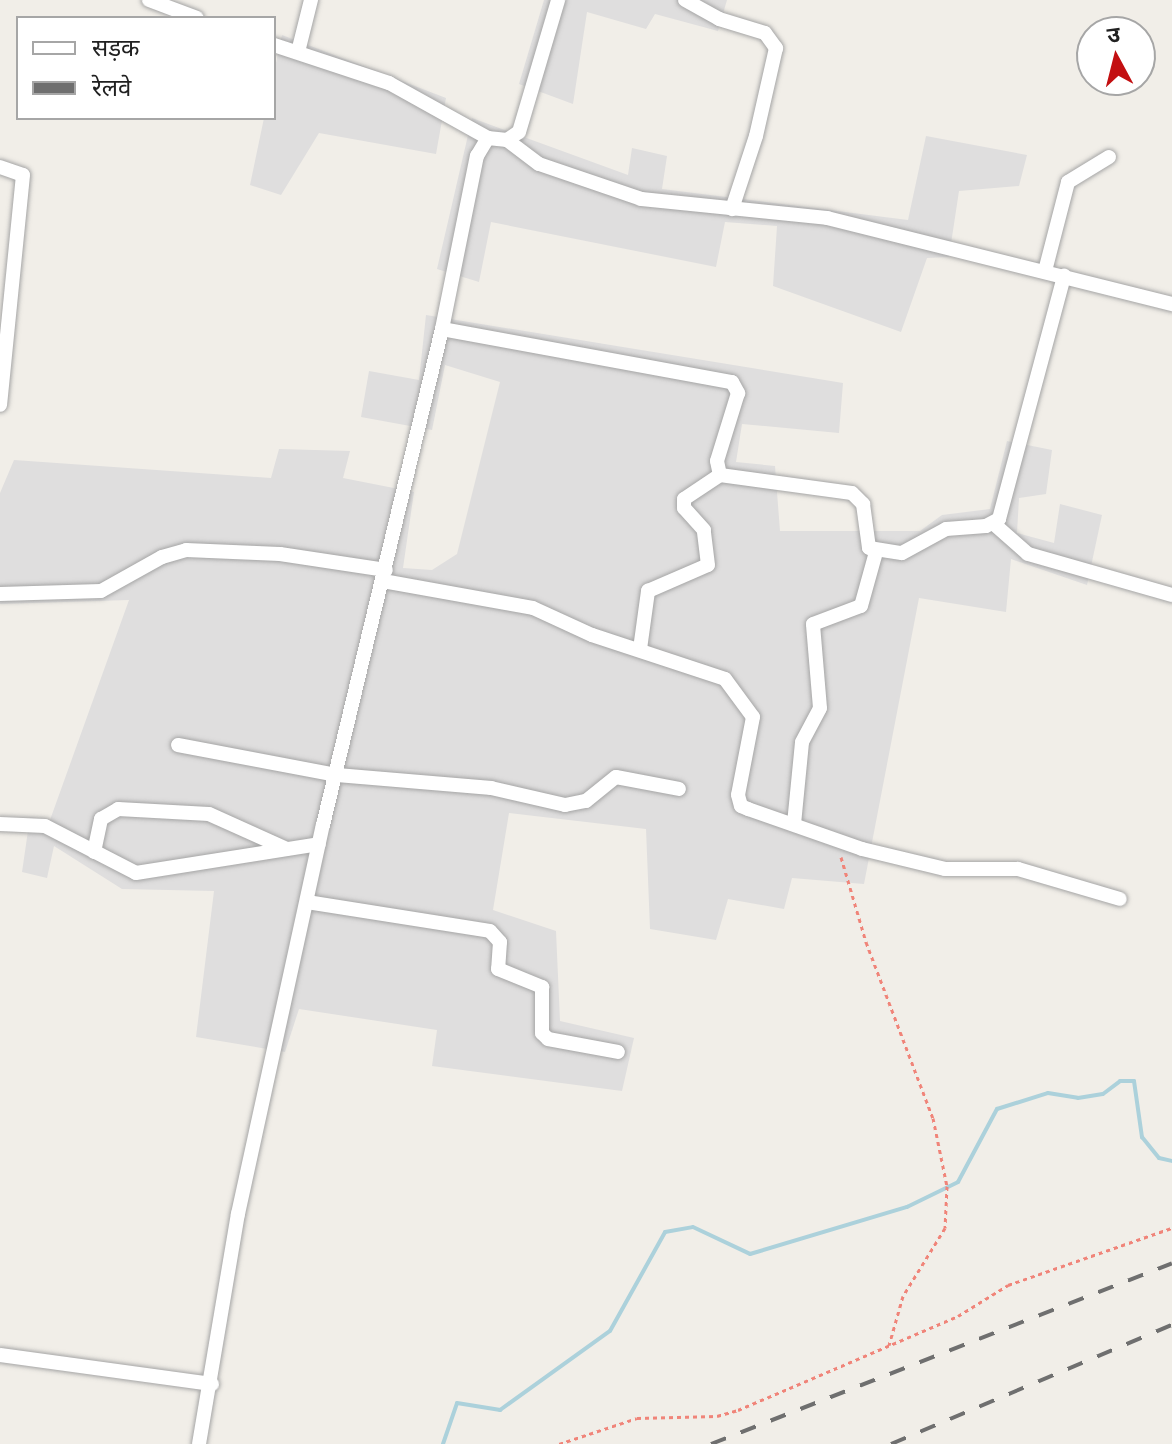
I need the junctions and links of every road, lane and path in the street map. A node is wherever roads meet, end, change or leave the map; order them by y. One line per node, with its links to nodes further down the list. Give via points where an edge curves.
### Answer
1 (149, 0): 5 (street)
2 (311, 0): 7 (street)
3 (558, 0): 9 (street, via 525,120)
4 (685, 0): 12 (street, via 719,19 765,33 776,48)
5 (192, 16)
6 (276, 46): 7 (street)
7 (298, 52): 8 (street, via 418,96)
8 (488, 138): 9 (street); 16 (street, via 477,156)
9 (507, 140): 12 (street, via 539,164 641,199)
10 (1109, 157): 13 (street, via 1068,182)
11 (0, 167): 17 (street, via 23,175)
12 (732, 209): 13 (street, via 827,218)
13 (1045, 271): 14 (street)
14 (1064, 276): 15 (street); 19 (street)
15 (1172, 304)
16 (442, 329): 18 (street, via 732,382 738,393 717,461); 21 (street)
17 (0, 405)
18 (720, 475): 20 (street, via 852,493 863,504 865,542); 24 (street, via 684,499 684,508 704,530 708,565 648,591)
19 (994, 524): 20 (street, via 946,529 912,551); 23 (street, via 1028,554)
20 (876, 552): 29 (street, via 861,606 813,624 820,708 802,742)
21 (384, 576): 22 (street, via 280,554 186,550 162,557 101,591); 24 (street, via 533,608 592,635); 26 (street)
22 (0, 594)
23 (1172, 595)
24 (640, 649): 29 (street, via 732,685 753,717 738,801)
25 (178, 745): 26 (street)
26 (337, 775): 27 (street, via 491,788 565,805 586,801 616,777); 31 (street)
27 (679, 789)
28 (0, 824): 33 (street, via 45,826)
29 (794, 824): 30 (street)
30 (836, 838): 34 (street, via 945,869 1018,869); 38 (path, via 866,942 933,1118 947,1186 945,1228 903,1296)
31 (319, 844): 32 (street); 35 (street)
32 (288, 850): 33 (street, via 147,873 124,869); 33 (street, via 209,814 118,809 101,819)
33 (94, 852)
34 (1120, 899)
35 (307, 902): 36 (street, via 490,931 500,942 498,969 542,987 542,1033 548,1039); 40 (street, via 238,1214)
36 (618, 1052)
37 (1172, 1228): 38 (path, via 1008,1285 958,1316)
38 (889, 1345): 42 (path, via 738,1410 717,1416 637,1418)
39 (0, 1355): 40 (street)
40 (212, 1384): 41 (street)
41 (199, 1444)
42 (559, 1444)

